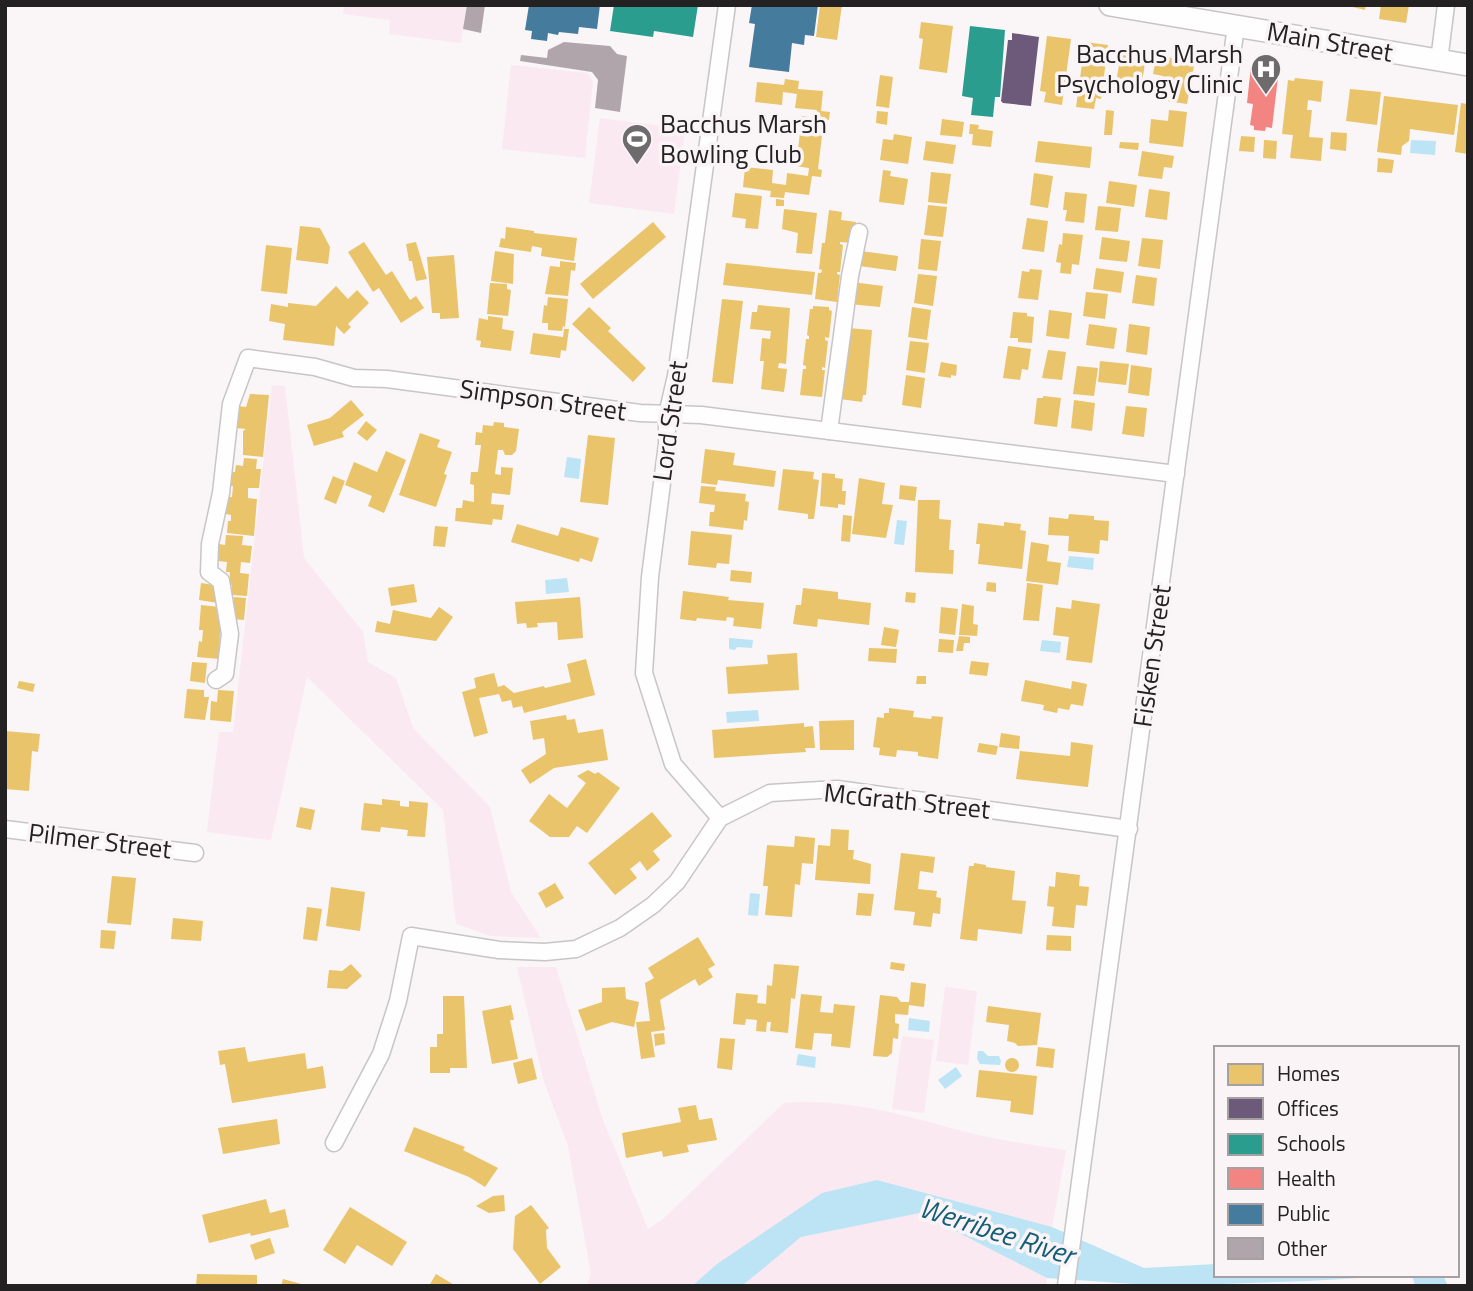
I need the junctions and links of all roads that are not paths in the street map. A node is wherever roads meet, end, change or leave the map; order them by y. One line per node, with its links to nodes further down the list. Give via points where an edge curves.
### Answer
1 (727, 5): 8 (street, Lord Street)
2 (1110, 5): 4 (main road, Main Street)
3 (1446, 5): 5 (street)
4 (1236, 26): 5 (main road, Main Street); 10 (street, Fisken Street)
5 (1439, 61): 6 (main road, Main Street)
6 (1468, 65)
7 (859, 232): 9 (street)
8 (667, 415): 9 (street, Simpson Street); 11 (street, Simpson Street, via 354,378 315,367 248,358 231,404 210,544 209,572 221,581 230,634 225,674); 12 (street, Lord Street, via 644,673 673,764)
9 (829, 431): 10 (street, Simpson Street)
10 (1176, 474): 14 (street, Fisken Street)
11 (216, 680)
12 (720, 818): 14 (street, McGrath Street, via 770,793 837,789); 16 (street, McGrath Street, via 677,882 653,905 621,928 576,949 499,950 411,936 381,1054)
13 (5, 829): 15 (street, Pilmer Street)
14 (1129, 829): 17 (street, Fisken Street)
15 (195, 853)
16 (334, 1143)
17 (1066, 1286)

